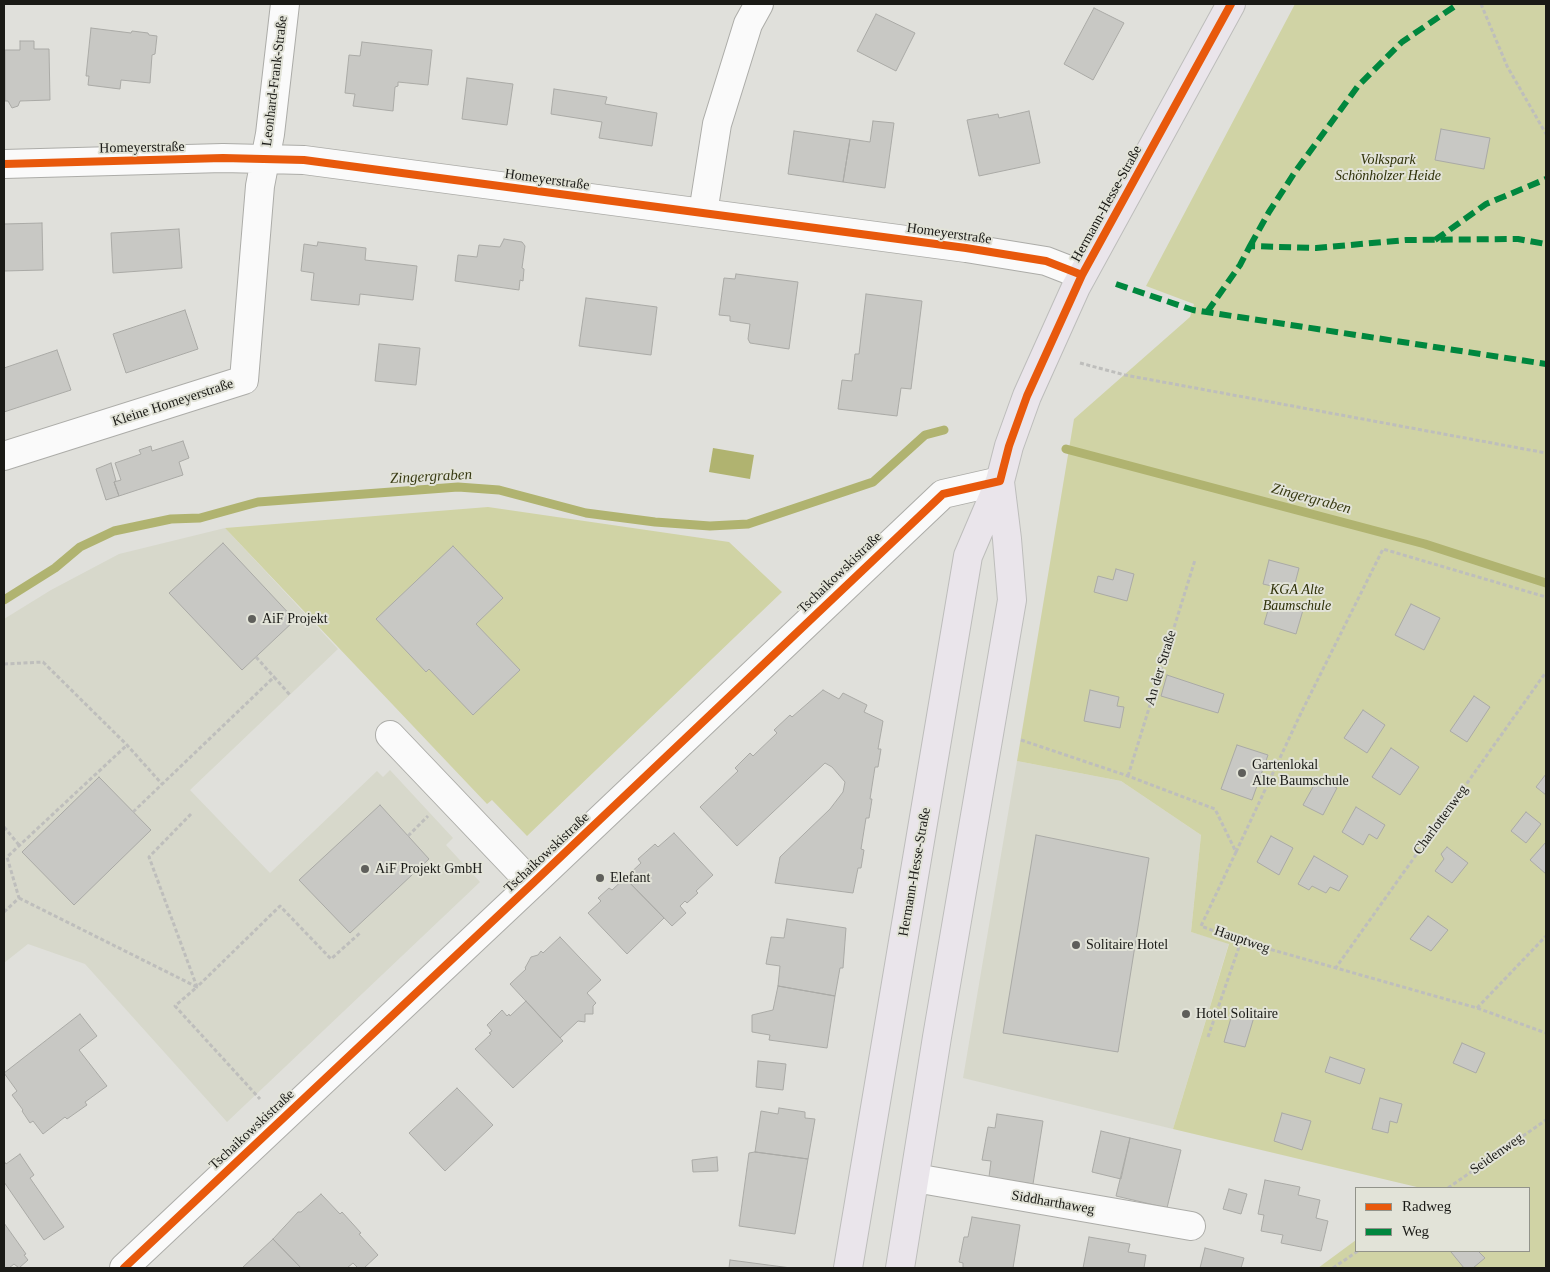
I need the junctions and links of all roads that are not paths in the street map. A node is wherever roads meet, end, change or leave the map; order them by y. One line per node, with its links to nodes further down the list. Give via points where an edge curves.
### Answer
1 (285, 4): 4 (street, Leonhard-Frank-Straße)
2 (759, 4): 6 (street, via 748,24 717,124)
3 (1231, 4): 7 (main road, Hermann-Hesse-Straße)
4 (265, 159): 5 (street, Homeyerstraße); 6 (street, Homeyerstraße, via 304,160); 8 (street, Kleine Homeyerstraße, via 244,380)
5 (4, 164)
6 (702, 213): 7 (street, Homeyerstraße, via 1046,261)
7 (1082, 275): 9 (main road, Hermann-Hesse-Straße, via 1027,396)
8 (4, 456)
9 (1000, 481): 11 (street, Tschaikowskistraße, via 943,494); 12 (main road, Hermann-Hesse-Straße, via 1012,600); 15 (main road, Hermann-Hesse-Straße, via 968,556)
10 (390, 735): 11 (street, Tschaikowskistraße)
11 (532, 884): 14 (street, Tschaikowskistraße)
12 (915, 1178): 13 (street, Siddharthaweg); 16 (main road, Hermann-Hesse-Straße)
13 (1191, 1226)
14 (124, 1268)
15 (848, 1268)
16 (900, 1268)

